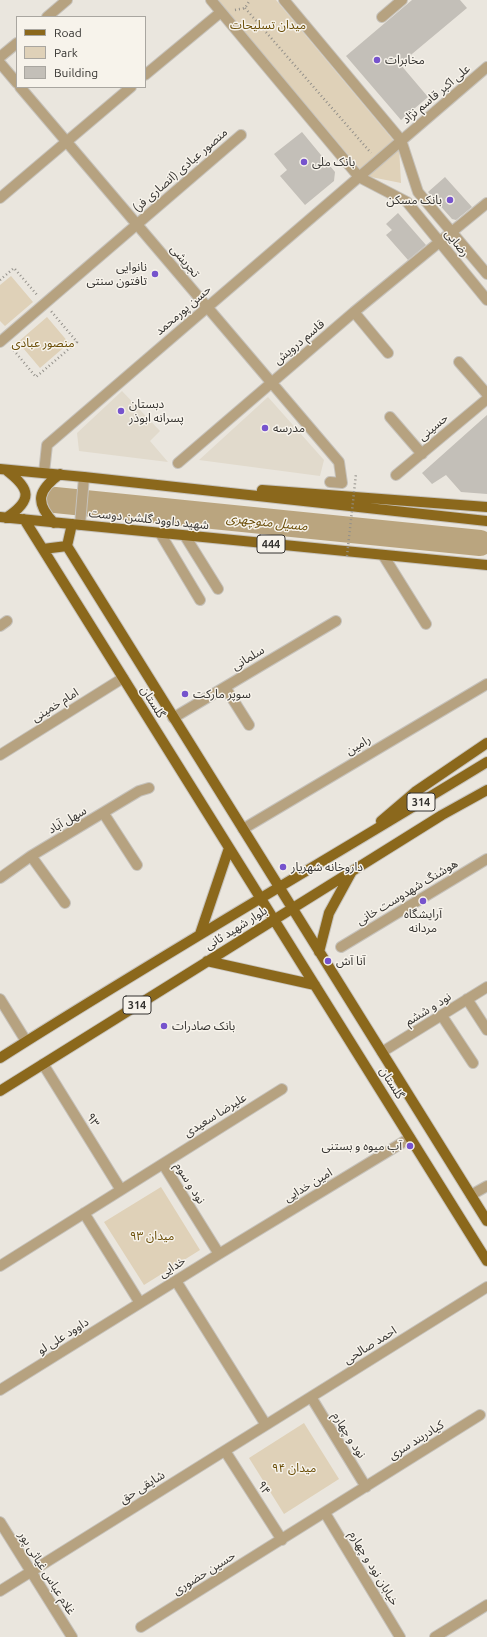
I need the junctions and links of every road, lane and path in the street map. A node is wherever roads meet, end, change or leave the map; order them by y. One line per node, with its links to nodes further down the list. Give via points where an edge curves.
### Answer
1 (67, 0): 9 (street)
2 (211, 0): 8 (street)
3 (250, 0): 7 (path)
4 (284, 0): 20 (street)
5 (402, 0): 10 (street)
6 (231, 8): 7 (path)
7 (245, 8): 22 (path)
8 (221, 12): 15 (street); 23 (street)
9 (48, 16)
10 (382, 17)
11 (16, 44): 12 (street)
12 (0, 57)
13 (0, 63): 16 (street)
14 (487, 67): 20 (street, علی اکبر قاسم نژاد)
15 (146, 74)
16 (16, 82)
17 (21, 88): 21 (street, تجریشی)
18 (129, 88): 21 (street)
19 (241, 135): 26 (street, منصور عبادی (انصاری فر))
20 (401, 140): 22 (street, علی اکبر قاسم نژاد); 27 (street, رضایی, via 418,192)
21 (66, 141): 24 (street); 26 (street, تجریشی)
22 (378, 160): 23 (street, حسن پورمحمد)
23 (359, 177): 28 (street, رضایی, via 407,202); 33 (street, حسن پورمحمد)
24 (0, 198)
25 (487, 203): 27 (street, قاسم درویش)
26 (136, 224): 32 (street); 33 (street, تجریشی)
27 (452, 233): 28 (street, قاسم درویش); 29 (street, رضایی)
28 (440, 243): 31 (street, رضایی); 34 (street, قاسم درویش)
29 (487, 274)
30 (0, 280): 32 (path, via 14,268)
31 (487, 300)
32 (44, 303): 35 (street); 35 (path, via 78,342 36,376)
33 (207, 307): 38 (street, تجریشی); 45 (street, حسن پورمحمد, via 47,445)
34 (354, 312): 36 (street); 38 (street, قاسم درویش)
35 (2, 340)
36 (388, 353)
37 (459, 362): 39 (street)
38 (271, 383): 43 (street, قاسم درویش); 50 (street, تجریشی, via 339,462 342,483)
39 (487, 394)
40 (487, 399): 42 (street, حسینی)
41 (390, 417): 42 (street)
42 (422, 454): 48 (street, حسینی)
43 (178, 463)
44 (3, 469): 45 (main road); 53 (main road, via 21,482 27,494 20,507)
45 (44, 473): 46 (main road)
46 (60, 474): 49 (main road); 56 (main road, via 48,483 41,495 42,508)
47 (356, 474): 63 (path, bridge)
48 (396, 475)
49 (84, 477): 51 (main road); 57 (street)
50 (330, 482)
51 (153, 484): 52 (main road, via 302,492); 55 (main road)
52 (487, 507)
53 (3, 517): 54 (main road, شهید داوود گلشن دوست / 444)
54 (24, 519): 56 (main road, شهید داوود گلشن دوست / 444); 61 (main road, گلستان)
55 (487, 521)
56 (54, 523): 57 (main road, شهید داوود گلشن دوست / 444)
57 (76, 525): 58 (main road, شهید داوود گلشن دوست / 444); 60 (main road)
58 (160, 533): 59 (main road, شهید داوود گلشن دوست / 444); 66 (street)
59 (185, 536): 62 (main road, شهید داوود گلشن دوست / 444); 65 (street)
60 (67, 546): 61 (main road); 72 (main road, گلستان)
61 (43, 550): 69 (main road, گلستان)
62 (383, 555): 64 (main road, شهید داوود گلشن دوست / 444); 68 (street)
63 (347, 556)
64 (487, 565)
65 (218, 589)
66 (200, 600)
67 (336, 621): 71 (street, سلمانی)
68 (426, 624)
69 (123, 678): 75 (street, امام خمینی); 82 (main road, گلستان)
70 (487, 684): 80 (street, رامین)
71 (225, 687): 72 (street, سلمانی); 73 (street)
72 (173, 718): 80 (main road, گلستان)
73 (249, 724)
74 (487, 743): 81 (main road, via 415,792)
75 (0, 755)
76 (487, 762): 81 (main road, بلوار شهید ثانی / 314)
77 (149, 788): 79 (street, سهل آباد)
78 (487, 790): 86 (main road, بلوار شهید ثانی / 314, via 442,814)
79 (104, 814): 83 (street, سهل آباد); 85 (street)
80 (243, 829): 88 (main road, گلستان)
81 (354, 842): 88 (main road, بلوار شهید ثانی / 314)
82 (229, 848): 89 (main road, گلستان); 93 (main road)
83 (31, 856): 87 (street, سهل آباد); 90 (street)
84 (486, 861): 94 (street, هوشنگ شهدوست خانی)
85 (137, 866)
86 (353, 870): 91 (main road, بلوار شهید ثانی / 314); 95 (main road, via 329,913)
87 (0, 878)
88 (279, 888): 89 (main road, بلوار شهید ثانی / 314); 91 (main road, گلستان)
89 (261, 898): 92 (main road, گلستان); 93 (main road, بلوار شهید ثانی / 314)
90 (65, 903)
91 (292, 908): 92 (main road, بلوار شهید ثانی / 314); 95 (main road, گلستان)
92 (274, 920): 96 (main road, بلوار شهید ثانی / 314); 97 (main road, گلستان)
93 (200, 934): 103 (main road, بلوار شهید ثانی / 314)
94 (341, 947)
95 (319, 952): 104 (main road, گلستان)
96 (207, 961): 97 (main road); 107 (main road, بلوار شهید ثانی / 314)
97 (315, 985): 110 (main road, گلستان)
98 (487, 986): 100 (street, نود و ششم)
99 (0, 999): 103 (street)
100 (467, 999): 101 (street, نود و ششم); 102 (street)
101 (442, 1016): 104 (street, نود و ششم); 106 (street)
102 (487, 1030)
103 (26, 1041): 105 (main road, بلوار شهید ثانی / 314)
104 (382, 1052): 114 (main road, گلستان)
105 (0, 1058)
106 (473, 1063)
107 (43, 1064): 109 (main road, بلوار شهید ثانی / 314); 113 (street, ۹۳)
108 (282, 1089): 111 (street, علیرضا سعیدی)
109 (0, 1091)
110 (410, 1138): 117 (street, امین خدایی); 118 (main road, گلستان)
111 (163, 1164): 113 (street, نود و سوم); 117 (street, نود و سوم)
112 (487, 1186): 114 (street)
113 (122, 1190): 115 (street, نود و سوم)
114 (471, 1195): 116 (main road, گلستان)
115 (84, 1213): 119 (street, نود و سوم); 122 (street)
116 (487, 1221)
117 (219, 1254): 120 (street, خدایی)
118 (487, 1261)
119 (0, 1266)
120 (176, 1281): 122 (street, خدایی); 126 (street)
121 (487, 1288): 124 (street, احمد صالحی)
122 (140, 1303): 123 (street, داوود علی لو)
123 (0, 1390)
124 (311, 1397): 126 (street, احمد صالحی); 128 (street, نود و چهارم)
125 (480, 1415): 128 (street, کیادربند سری)
126 (266, 1425): 127 (street, شایقی حق)
127 (225, 1450): 131 (street, ۹۴); 132 (street, شایقی حق)
128 (366, 1487): 129 (street, کیادربند سری)
129 (325, 1512): 131 (street, حسین حضوری); 137 (street, خیابان نود و چهارم)
130 (0, 1522): 132 (street, غلام عباس غیاثی ‌پور)
131 (282, 1540): 135 (street, حسین حضوری)
132 (31, 1572): 133 (street, شایقی حق); 136 (street, غلام عباس غیاثی ‌پور)
133 (0, 1591)
134 (487, 1605): 138 (street)
135 (141, 1627)
136 (72, 1637)
137 (400, 1637)
138 (435, 1637)

